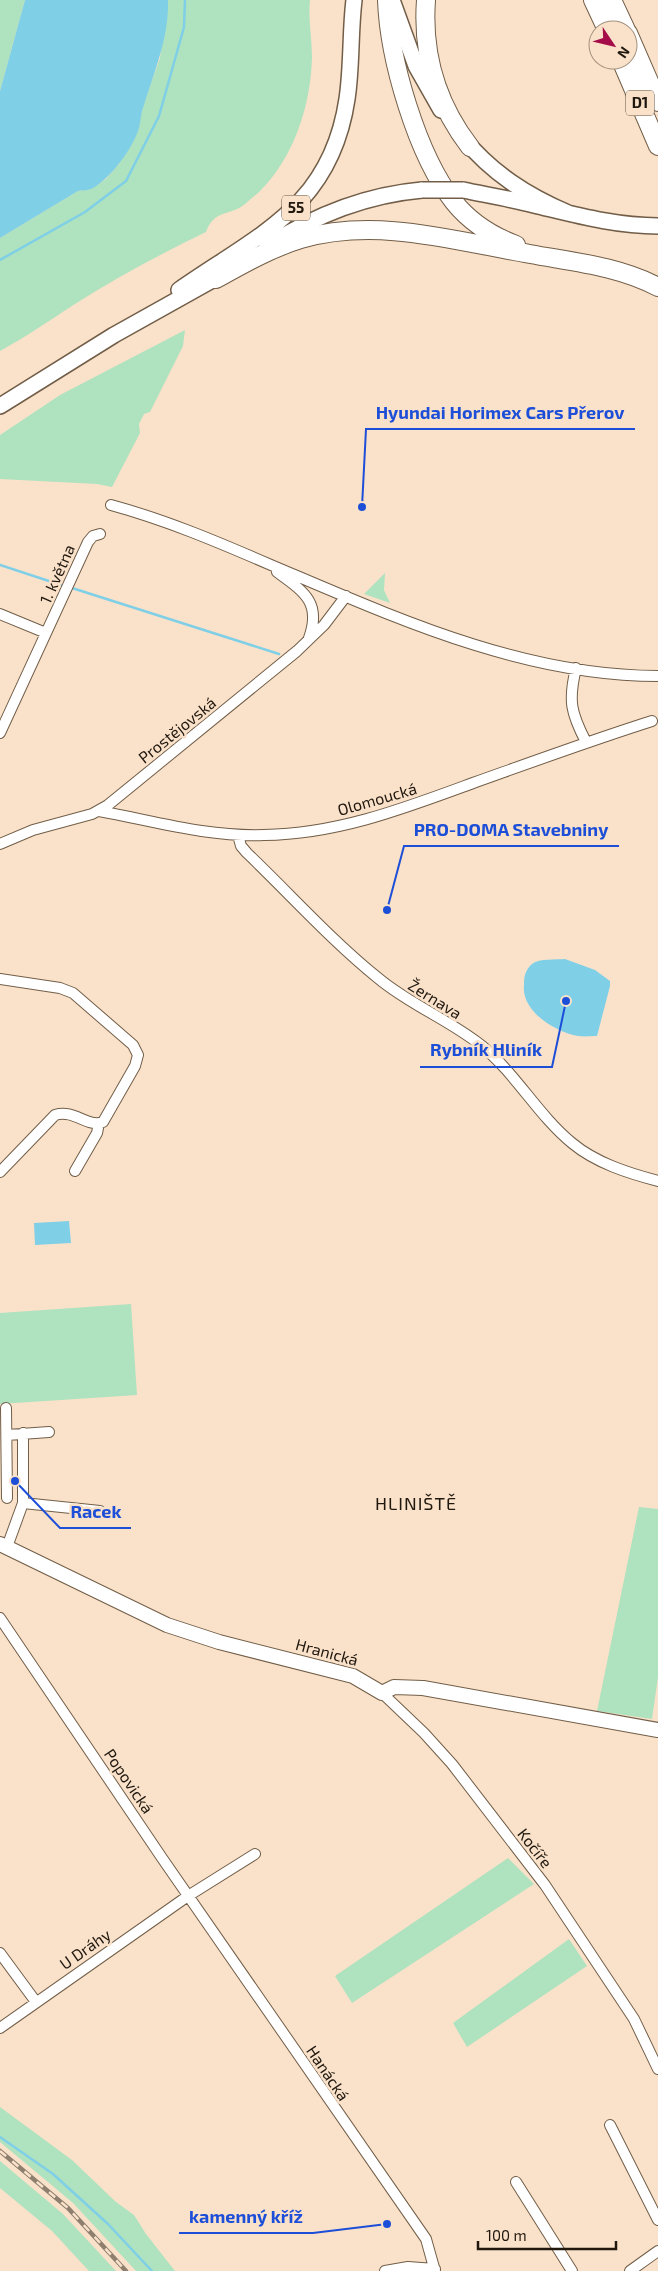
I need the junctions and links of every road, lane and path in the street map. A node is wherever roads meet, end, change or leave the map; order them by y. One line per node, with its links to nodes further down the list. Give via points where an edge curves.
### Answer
1 (354, 0): 19 (main road, 55, via 345,110 334,150 314,186 271,230)
2 (387, 0): 16 (highway, via 392,50 402,89 446,191 474,222 500,238)
3 (392, 0): 13 (main road, 55, via 428,90)
4 (426, 0): 13 (highway, via 427,45 432,74 448,112)
5 (593, 0): 7 (highway)
6 (612, 0): 8 (highway)
7 (602, 20)
8 (621, 20)
9 (638, 57): 11 (highway, D1)
10 (625, 70): 12 (highway, D1)
11 (658, 102)
12 (658, 146)
13 (470, 147): 14 (main road, 55, via 514,185)
14 (568, 213): 15 (main road, 55, via 597,221); 17 (main road, 55, bridge, via 463,190 422,190 371,198 327,212)
15 (652, 226)
16 (569, 260): 17 (highway, via 426,234 347,231 288,244); 18 (highway, via 621,272)
17 (216, 279): 19 (main road, 55)
18 (658, 287)
19 (114, 335): 20 (main road, 55)
20 (0, 406)
21 (111, 505): 23 (street, via 166,522)
22 (100, 534): 26 (street, 1. května, via 88,542)
23 (257, 559): 24 (street); 27 (street, via 308,597 314,620)
24 (346, 596): 27 (street, Prostějovská); 28 (street, via 486,648)
25 (0, 614): 26 (street)
26 (46, 633): 31 (street, 1. května)
27 (309, 640): 33 (street, Prostějovská)
28 (576, 668): 29 (street); 32 (street, via 571,705 573,717)
29 (658, 676)
30 (652, 722): 32 (street, Olomoucká)
31 (0, 732)
32 (586, 742): 34 (street, Olomoucká, via 367,820 299,833)
33 (99, 811): 34 (street, Olomoucká, via 192,830); 35 (street, Prostějovská, via 33,830)
34 (238, 835): 40 (street, Žernava, via 247,853 367,969 406,999 484,1048 571,1142 609,1164)
35 (0, 844)
36 (0, 979): 37 (street, via 73,993 136,1048 135,1066 108,1115)
37 (99, 1123): 38 (street, via 97,1133); 39 (street, via 70,1114 55,1115)
38 (75, 1171)
39 (0, 1172)
40 (658, 1181)
41 (6, 1408): 44 (street)
42 (48, 1432): 43 (street)
43 (23, 1434): 44 (street); 46 (street)
44 (7, 1435): 45 (street)
45 (7, 1498)
46 (23, 1503): 47 (street); 48 (street)
47 (100, 1511)
48 (3, 1546): 50 (main road, Hranická, via 167,1625 219,1642 353,1676)
49 (0, 1618): 53 (street, Popovická)
50 (382, 1693): 51 (main road, via 394,1686 423,1688); 57 (street, Kočíře, via 447,1758 545,1885 644,2037)
51 (658, 1730)
52 (255, 1854): 53 (street)
53 (188, 1896): 55 (street, U Dráhy); 62 (street, Hanácká, via 428,2243)
54 (0, 1953): 55 (street)
55 (36, 2002): 56 (street, U Dráhy)
56 (0, 2028)
57 (658, 2069)
58 (610, 2124): 60 (street)
59 (516, 2182): 64 (street)
60 (658, 2220)
61 (658, 2251): 65 (street)
62 (435, 2270): 63 (street, via 408,2267)
63 (385, 2271)
64 (572, 2271)
65 (630, 2271)

